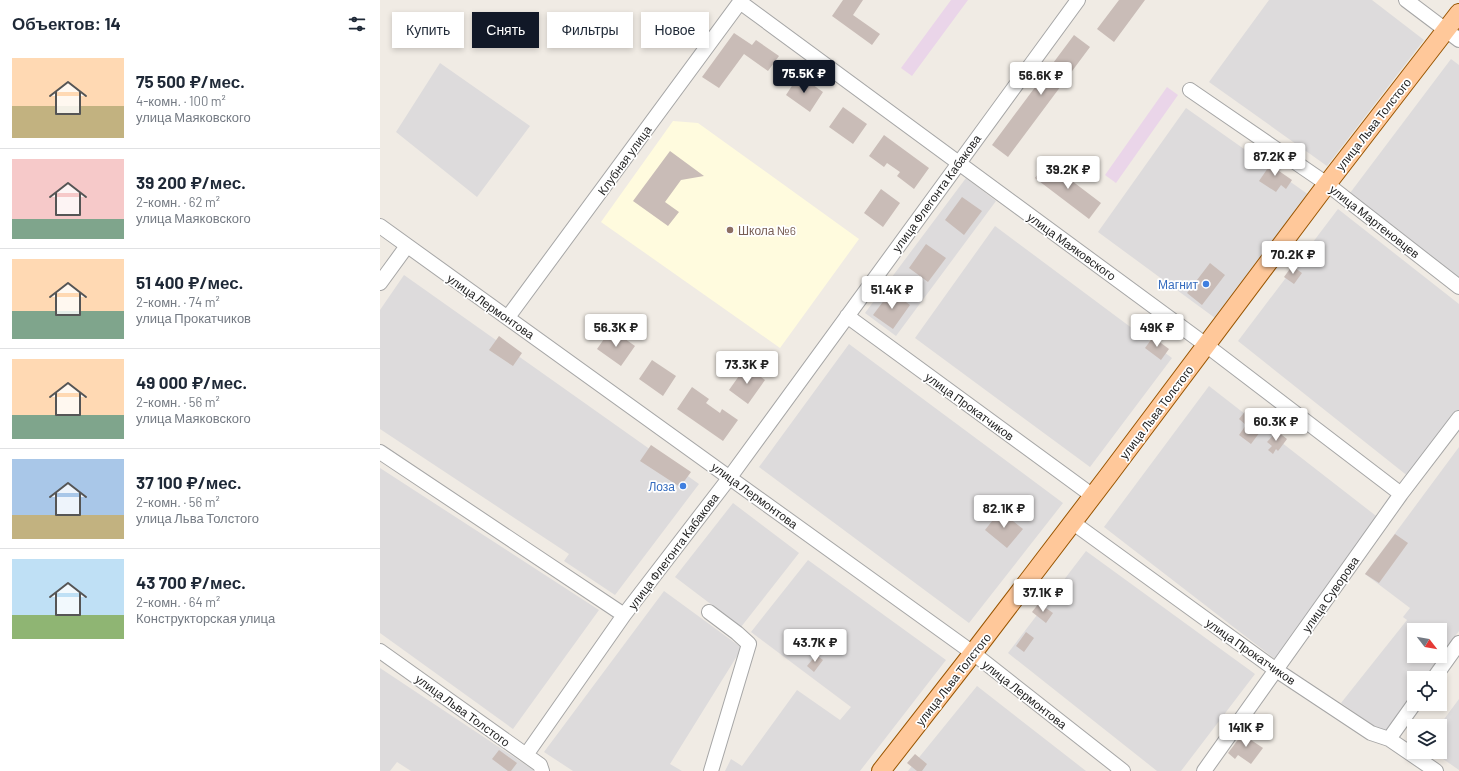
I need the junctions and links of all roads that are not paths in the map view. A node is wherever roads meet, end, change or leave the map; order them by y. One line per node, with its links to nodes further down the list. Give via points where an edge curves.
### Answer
1 (1078, 0): 7 (street, улица Флегонта Кабакова)
2 (1406, 0): 5 (street)
3 (740, 2): 7 (street, улица Маяковского); 14 (street, Клубная улица)
4 (1459, 13): 5 (main road, улица Льва Толстого)
5 (1452, 35): 8 (main road, улица Льва Толстого)
6 (1190, 90): 8 (street, улица Мартеновцев)
7 (958, 163): 13 (street, улица Флегонта Кабакова); 15 (street, улица Маяковского)
8 (1326, 184): 12 (street, улица Мартеновцев); 15 (main road, улица Льва Толстого)
9 (380, 226): 10 (street, улица Лермонтова)
10 (407, 246): 11 (street); 14 (street, улица Лермонтова)
11 (380, 283)
12 (1459, 287)
13 (846, 316): 18 (street, улица Флегонта Кабакова); 20 (street, улица Прокатчиков)
14 (508, 317): 18 (street, улица Лермонтова)
15 (1206, 345): 19 (street, улица Маяковского); 20 (main road, улица Льва Толстого)
16 (1459, 418): 19 (street, улица Суворова)
17 (380, 452): 23 (street)
18 (730, 477): 23 (street, улица Флегонта Кабакова); 26 (street, улица Лермонтова)
19 (1401, 494): 27 (street, улица Суворова)
20 (1093, 496): 21 (main road, улица Льва Толстого)
21 (1072, 522): 26 (main road, улица Льва Толстого); 27 (street, улица Прокатчиков)
22 (709, 612): 33 (street, via 749,644)
23 (624, 615): 31 (street, улица Флегонта Кабакова)
24 (1459, 643): 28 (street)
25 (380, 651): 31 (street, улица Льва Толстого)
26 (973, 653): 34 (main road, улица Льва Толстого); 35 (street, улица Лермонтова)
27 (1276, 670): 30 (street, улица Прокатчиков, via 1371,733); 36 (street, улица Суворова)
28 (1439, 671)
29 (1409, 711): 30 (street)
30 (1389, 739): 37 (street, улица Прокатчиков)
31 (526, 755): 32 (street, улица Льва Толстого, via 540,765)
32 (542, 771)
33 (711, 771)
34 (881, 771)
35 (1123, 771)
36 (1204, 771)
37 (1436, 771)

